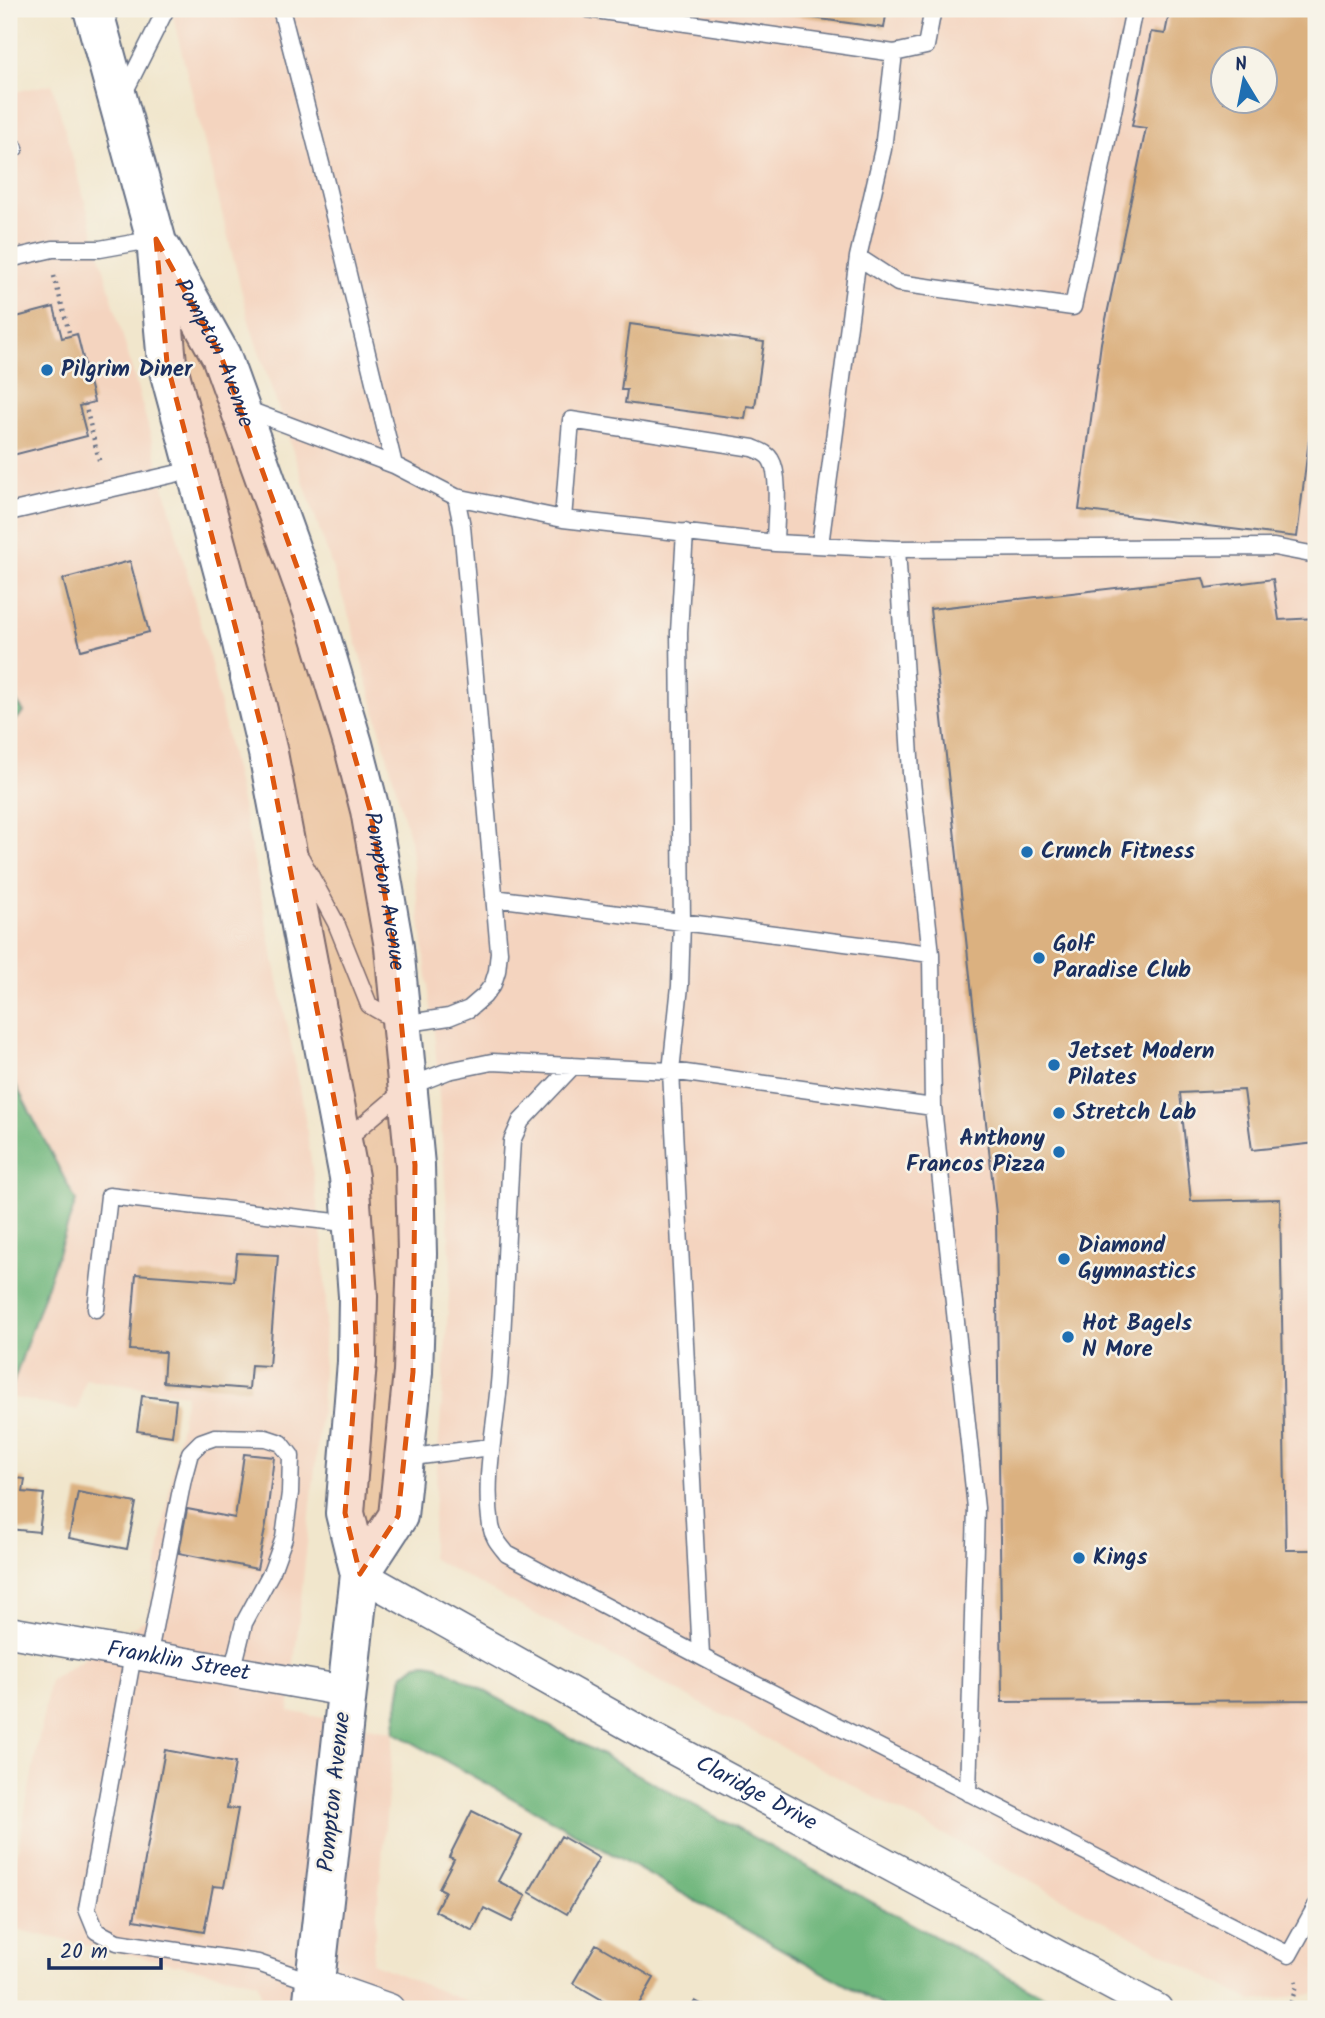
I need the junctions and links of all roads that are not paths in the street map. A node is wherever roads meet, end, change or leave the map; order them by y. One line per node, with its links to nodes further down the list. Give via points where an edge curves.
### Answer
1 (93, 9): 8 (main road, Pompton Avenue)
2 (166, 9): 8 (lane)
3 (281, 9): 13 (lane)
4 (588, 9): 7 (lane)
5 (933, 9): 7 (lane, via 926,46)
6 (1134, 9): 10 (lane, via 1073,307 898,283)
7 (894, 52): 10 (lane, via 883,149)
8 (118, 106): 9 (main road, Pompton Avenue)
9 (156, 239): 11 (lane, via 100,248 53,249); 12 (main road, Pompton Avenue, via 221,355); 14 (main road, Pompton Avenue, via 167,363)
10 (858, 257): 20 (lane)
11 (9, 259)
12 (241, 407): 13 (lane); 27 (main road, Pompton Avenue, via 314,614 353,744 383,879)
13 (394, 465): 15 (lane)
14 (196, 469): 16 (lane); 23 (main road, Pompton Avenue, via 242,643)
15 (456, 497): 17 (lane); 24 (lane)
16 (9, 512)
17 (563, 519): 18 (lane); 19 (lane, via 571,420 765,453 775,474)
18 (685, 533): 19 (lane); 25 (lane, via 679,632)
19 (775, 543): 20 (lane)
20 (820, 545): 21 (lane)
21 (897, 549): 22 (lane, via 1273,547); 26 (lane, via 911,773)
22 (1316, 555)
23 (280, 820): 27 (lane, via 336,923 369,1005); 32 (main road, Pompton Avenue)
24 (494, 898): 25 (lane); 27 (lane, via 499,952 493,984 469,1009)
25 (682, 922): 26 (lane); 29 (lane)
26 (931, 954): 31 (lane)
27 (402, 1024): 30 (main road, Pompton Avenue)
28 (573, 1066): 29 (lane); 30 (lane, via 492,1062 448,1071); 35 (lane, via 521,1121 512,1141 500,1369)
29 (671, 1071): 31 (lane); 40 (lane)
30 (408, 1087): 32 (lane); 36 (main road, Pompton Avenue, via 417,1254)
31 (933, 1107): 43 (lane, via 976,1508)
32 (342, 1142): 33 (main road, Pompton Avenue)
33 (353, 1224): 34 (lane, via 109,1196); 37 (main road, Pompton Avenue, via 357,1362 345,1513)
34 (96, 1309)
35 (490, 1447): 36 (lane); 40 (lane, via 492,1530 507,1554)
36 (405, 1458): 37 (main road, Pompton Avenue, via 398,1516)
37 (360, 1574): 42 (main road, Pompton Avenue); 47 (street, Claridge Drive, via 645,1734)
38 (9, 1632): 39 (street, Franklin Street)
39 (141, 1656): 41 (street, Franklin Street); 41 (lane, via 190,1454 201,1442 215,1437 266,1438 281,1443 290,1456 284,1538 244,1623); 45 (lane, via 87,1909 96,1931 117,1941 258,1963)
40 (701, 1656): 43 (lane)
41 (232, 1672): 42 (street, Franklin Street)
42 (345, 1691): 45 (main road, Pompton Avenue)
43 (968, 1793): 44 (lane, via 1289,1955)
44 (1316, 1906)
45 (313, 1996): 46 (street)
46 (389, 2009)
47 (1157, 2009)

